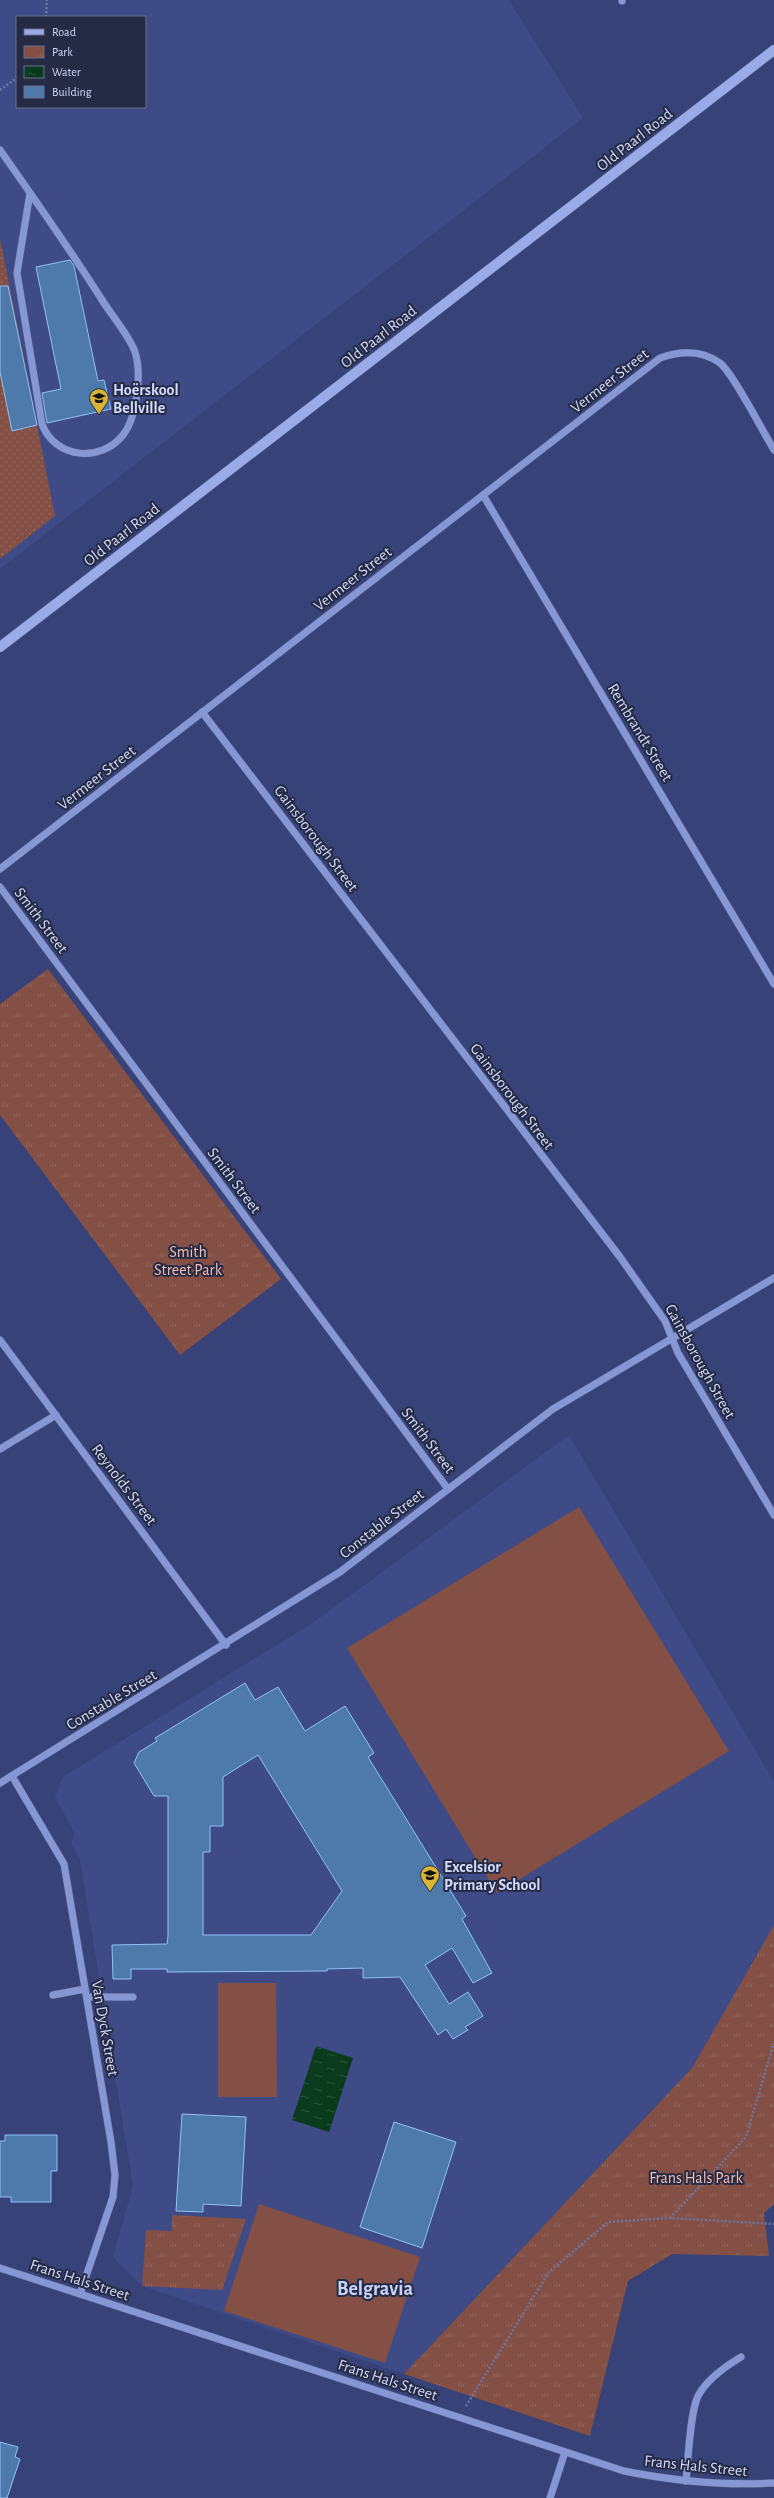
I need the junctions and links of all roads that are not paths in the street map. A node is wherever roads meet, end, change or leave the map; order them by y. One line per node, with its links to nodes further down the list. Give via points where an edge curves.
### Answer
1 (774, 50): 6 (main road, Old Paarl Road)
2 (0, 150): 3 (street)
3 (30, 193): 3 (street, via 67,245 135,351 137,392 127,428 110,446 93,452 75,452 59,448 48,438 42,424 17,273)
4 (774, 450): 5 (street, Vermeer Street, via 720,363 704,355 675,353 660,358)
5 (483, 495): 7 (street, Vermeer Street); 10 (street, Rembrandt Street)
6 (0, 647)
7 (202, 712): 8 (street, Vermeer Street); 12 (street, Gainsborough Street, via 620,1258 665,1320)
8 (0, 869)
9 (0, 888): 16 (street, Smith Street)
10 (774, 984)
11 (774, 1278): 12 (street, Constable Street)
12 (672, 1339): 16 (street, Constable Street, via 553,1408); 17 (street, Gainsborough Street)
13 (0, 1340): 14 (street, Reynolds Street)
14 (56, 1415): 15 (street); 18 (street, Reynolds Street)
15 (0, 1449)
16 (448, 1489): 18 (street, Constable Street, via 340,1572)
17 (774, 1515)
18 (226, 1644): 19 (street, Constable Street)
19 (12, 1776): 20 (street, Constable Street); 21 (street, Van Dyck Street, via 64,1864)
20 (0, 1783)
21 (85, 1989): 22 (street); 23 (street, Van Dyck Street)
22 (53, 1995)
23 (86, 1997): 24 (street); 26 (street, Van Dyck Street, via 115,2175 113,2197)
24 (132, 1997)
25 (0, 2268): 26 (street, Frans Hals Street)
26 (80, 2294): 28 (street, Frans Hals Street)
27 (741, 2357): 29 (street, via 723,2368 698,2396 691,2426)
28 (565, 2452): 29 (street, Frans Hals Street, via 624,2471); 31 (street)
29 (686, 2481): 30 (street, Frans Hals Street, via 720,2484)
30 (774, 2483)
31 (550, 2498)

